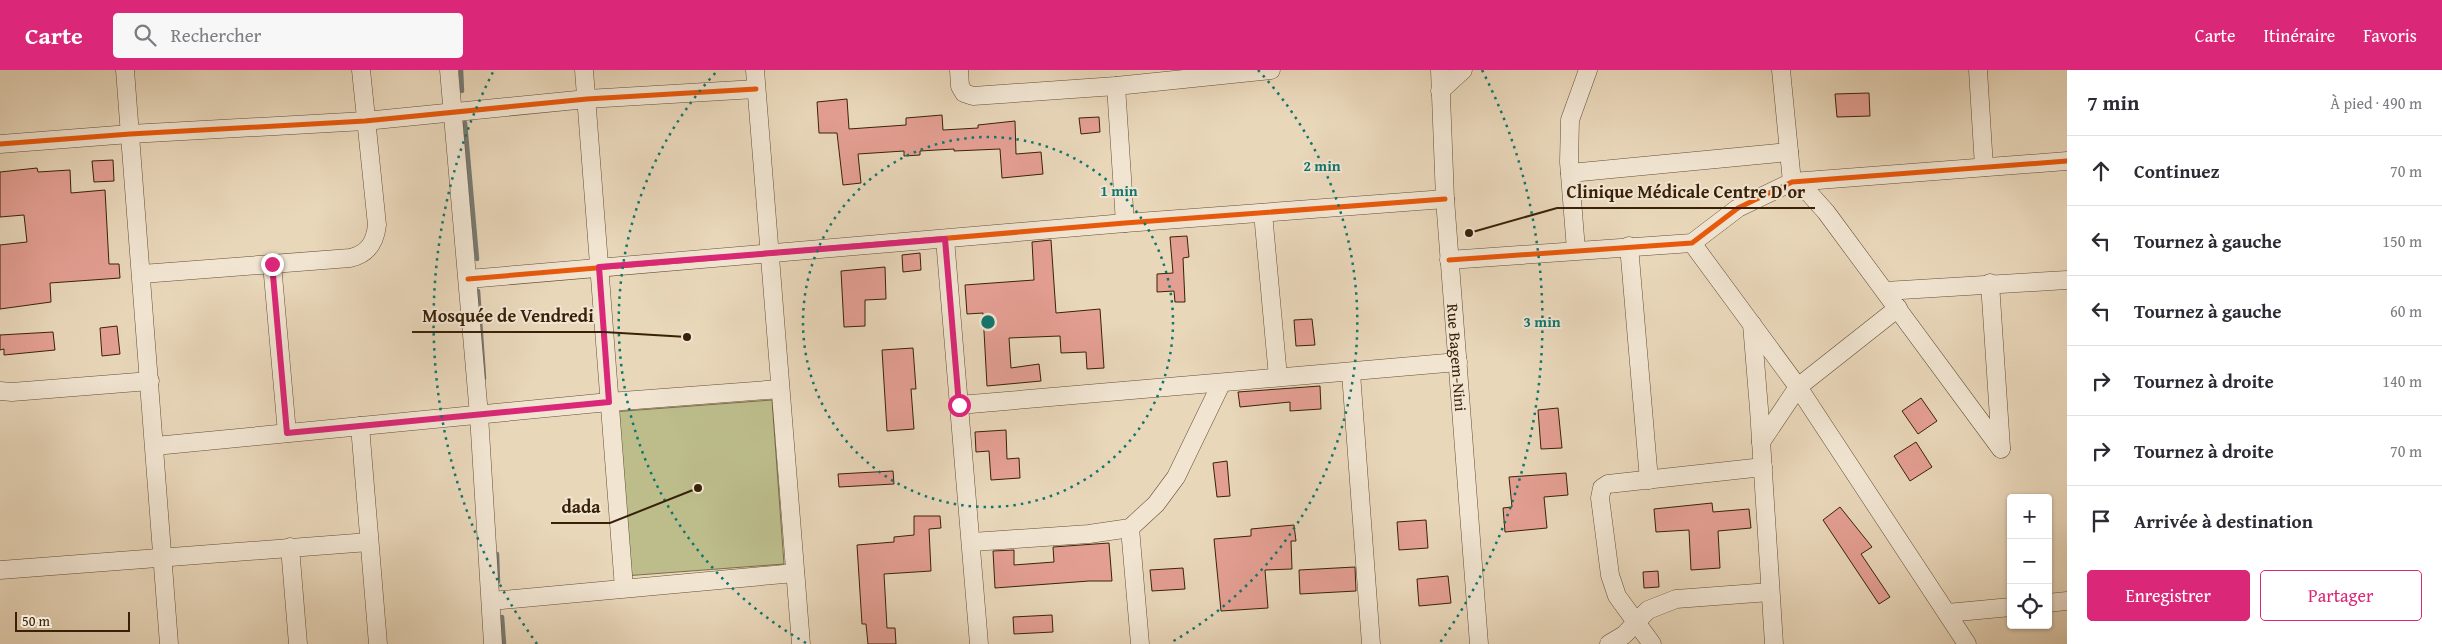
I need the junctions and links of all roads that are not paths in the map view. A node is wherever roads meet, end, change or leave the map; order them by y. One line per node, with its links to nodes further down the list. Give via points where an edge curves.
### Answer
1 (125, 70): 19 (street)
2 (361, 70): 18 (street)
3 (449, 70): 17 (street)
4 (584, 70): 16 (street)
5 (755, 70): 14 (street)
6 (959, 70): 13 (street, via 960,86 964,93 973,96)
7 (1271, 70): 13 (street)
8 (1440, 70): 15 (street, Rue Bagem-Nini)
9 (1463, 70): 15 (street)
10 (1588, 70): 24 (street, via 1570,120)
11 (1781, 70): 21 (street)
12 (1978, 70): 23 (street)
13 (1116, 86): 28 (street)
14 (756, 89): 16 (street); 33 (street)
15 (1440, 91): 26 (street, Rue Bagem-Nini)
16 (587, 99): 17 (street); 36 (street)
17 (453, 113): 18 (street); 38 (street)
18 (365, 121): 19 (street); 35 (street, via 376,225 376,237 370,247 362,255 350,258)
19 (130, 134): 20 (street); 37 (street)
20 (0, 144)
21 (1789, 152): 24 (street); 25 (street)
22 (2067, 161): 23 (street)
23 (1984, 167): 25 (street)
24 (1570, 174): 32 (street)
25 (1792, 182): 30 (street, via 1738,208); 41 (street, via 1809,193 1826,212)
26 (1445, 199): 27 (street); 34 (street, Rue Bagem-Nini)
27 (1263, 213): 28 (street); 46 (street)
28 (1124, 223): 29 (street)
29 (945, 239): 33 (street); 53 (street)
30 (1692, 243): 31 (street); 43 (street)
31 (1629, 246): 32 (street); 60 (street)
32 (1576, 250): 34 (street)
33 (770, 253): 36 (street); 50 (street)
34 (1450, 260): 44 (street, Rue Bagem-Nini)
35 (272, 264): 37 (street); 56 (street)
36 (599, 267): 38 (street); 52 (street)
37 (142, 274): 47 (street)
38 (468, 279): 54 (street)
39 (2067, 280): 40 (street)
40 (1990, 283): 41 (street); 42 (street, via 2001,449)
41 (1885, 291): 42 (street)
42 (1898, 308): 49 (street)
43 (1752, 323): 49 (street); 57 (street)
44 (1458, 362): 45 (street); 84 (street, Rue Bagem-Nini)
45 (1351, 373): 46 (street); 83 (street)
46 (1278, 377): 48 (street)
47 (150, 381): 51 (street); 58 (street)
48 (1221, 384): 53 (street); 61 (street, via 1176,477 1156,504)
49 (1798, 386): 57 (street); 74 (street)
50 (780, 389): 52 (street); 67 (street)
51 (0, 391)
52 (609, 402): 54 (street); 68 (street)
53 (959, 405): 63 (street)
54 (479, 415): 55 (street); 70 (street)
55 (360, 426): 56 (street); 62 (street)
56 (287, 433): 58 (street)
57 (1761, 442): 59 (street)
58 (155, 446): 65 (street)
59 (1763, 467): 60 (street); 69 (street)
60 (1648, 480): 75 (street, via 1608,484 1602,488 1600,498 1610,575 1617,596)
61 (1130, 528): 63 (street); 82 (street)
62 (369, 542): 64 (street); 78 (street)
63 (972, 542): 81 (street)
64 (290, 547): 65 (street); 77 (street)
65 (163, 558): 66 (street); 76 (street)
66 (0, 570)
67 (795, 573): 68 (street); 80 (street)
68 (624, 588): 70 (street)
69 (1770, 592): 75 (street, via 1676,598 1648,610); 87 (street)
70 (491, 600): 79 (street)
71 (2067, 602): 72 (street)
72 (2052, 603)
73 (2007, 607): 74 (street)
74 (1947, 613): 88 (street)
75 (1637, 621): 85 (street, via 1624,635); 86 (street)
76 (169, 644)
77 (298, 644)
78 (378, 644)
79 (494, 644)
80 (801, 644)
81 (979, 644)
82 (1140, 644)
83 (1371, 644)
84 (1479, 644)
85 (1608, 644)
86 (1652, 644)
87 (1774, 644)
88 (1967, 644)

